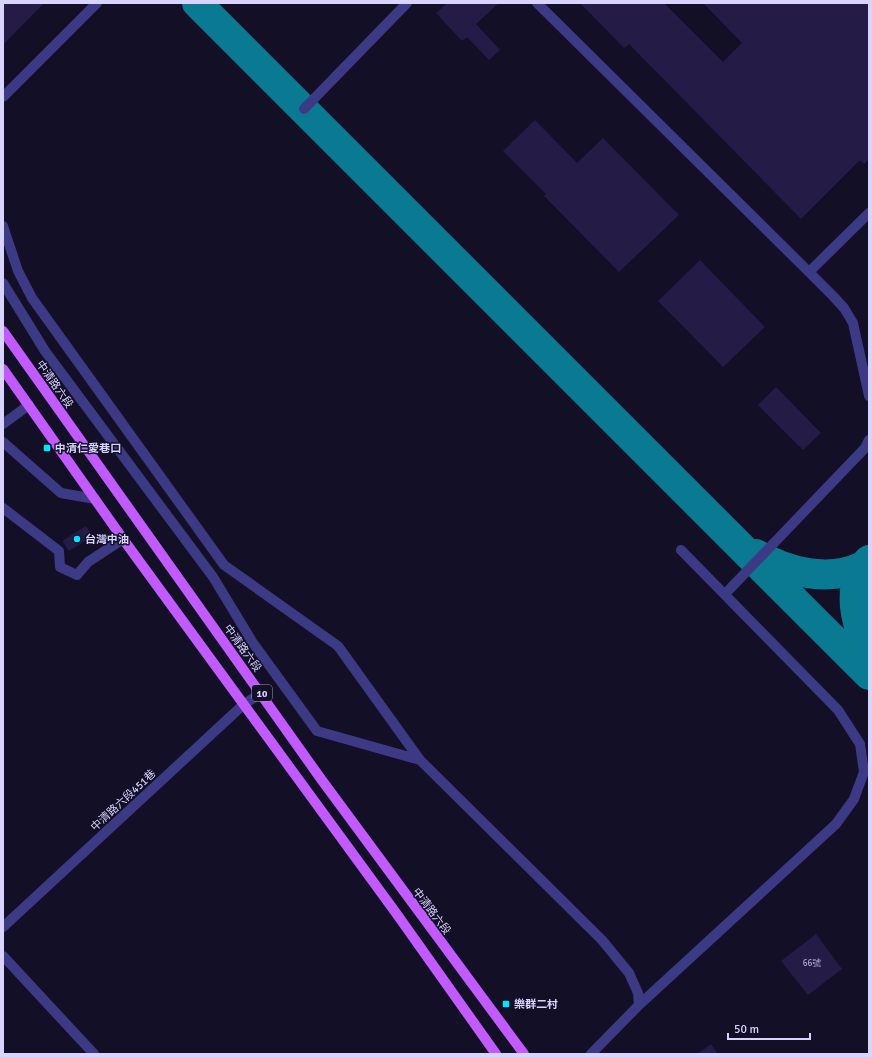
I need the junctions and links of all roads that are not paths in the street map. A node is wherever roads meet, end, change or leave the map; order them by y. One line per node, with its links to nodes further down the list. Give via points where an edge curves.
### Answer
1 (97, 3): 4 (street)
2 (407, 3): 5 (street)
3 (537, 3): 8 (street)
4 (3, 97)
5 (304, 110)
6 (869, 212): 8 (street)
7 (3, 226): 24 (street, via 18,270 32,298 224,565 338,646)
8 (809, 272): 12 (street, via 834,296 853,323)
9 (3, 283): 24 (street, via 45,351 213,577 253,643 317,731)
10 (3, 331): 22 (main road, 中清路六段 / 10)
11 (3, 369): 13 (main road, 10)
12 (869, 396)
13 (29, 405): 14 (street); 17 (main road, 10)
14 (3, 424)
15 (869, 440): 21 (street, via 866,448)
16 (3, 442): 17 (street, via 61,493)
17 (96, 499): 19 (main road, 10)
18 (3, 508): 19 (street, via 59,551 60,567 77,575 88,562)
19 (123, 540): 23 (main road, 10)
20 (681, 550): 21 (street)
21 (725, 594): 27 (street, via 838,710 860,744 864,772 854,799 836,824)
22 (261, 693): 23 (street, 中清路六段451巷); 30 (main road, 中清路六段 / 10, via 377,856)
23 (244, 705): 25 (street, 中清路六段451巷); 29 (main road, 10)
24 (420, 760): 27 (street, via 602,940 629,973 638,993)
25 (3, 927)
26 (3, 956): 28 (street)
27 (639, 1005): 31 (street)
28 (94, 1054)
29 (496, 1054)
30 (524, 1054)
31 (590, 1054)

